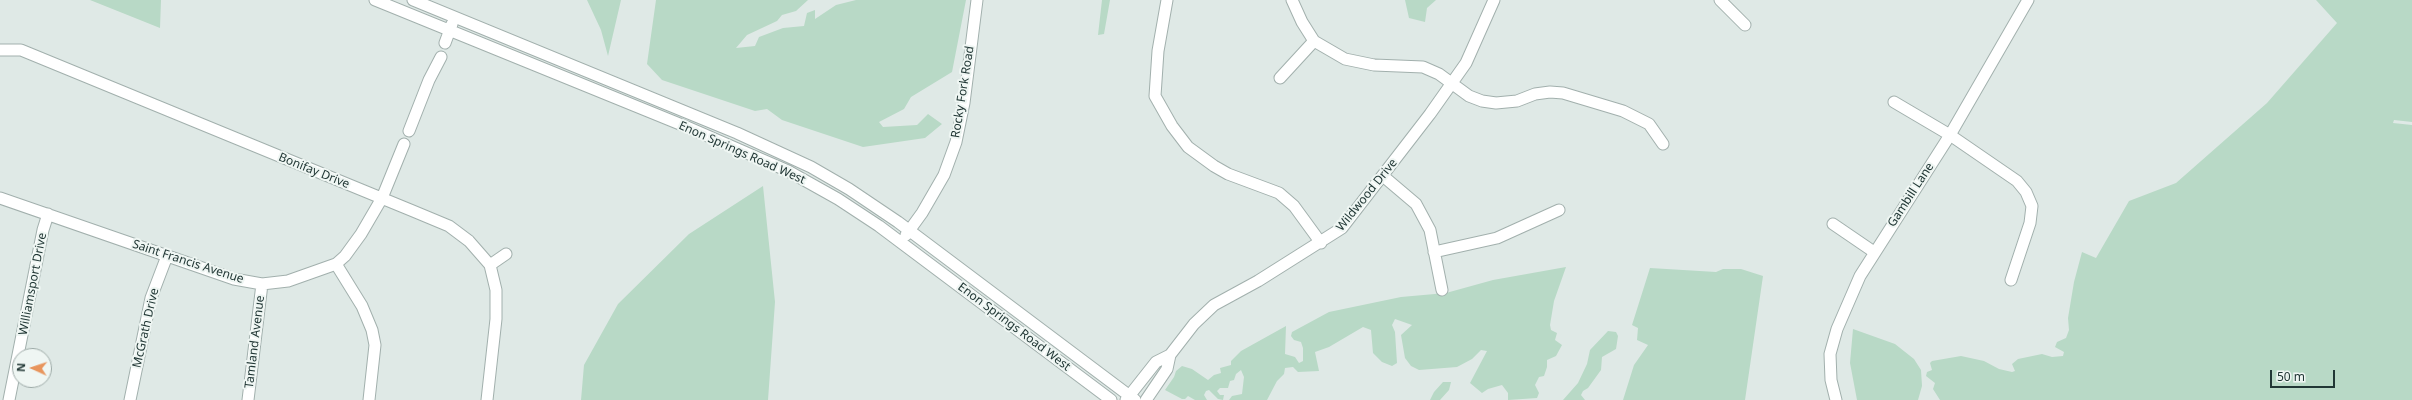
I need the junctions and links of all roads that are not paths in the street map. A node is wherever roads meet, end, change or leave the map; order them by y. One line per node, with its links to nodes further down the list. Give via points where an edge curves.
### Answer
1 (375, 0): 11 (street, Enon Springs Road West)
2 (413, 0): 9 (street, Enon Springs Road West)
3 (977, 0): 29 (street, Rocky Fork Road, via 964,104 956,142 944,175)
4 (1167, 0): 31 (street, via 1158,51 1155,96 1171,123 1188,147 1214,166 1228,174 1280,193 1294,206)
5 (1292, 0): 12 (street)
6 (1494, 0): 17 (street, Wildwood Drive, via 1466,63)
7 (1720, 0): 10 (street)
8 (2028, 0): 20 (street, Gambill Lane)
9 (455, 17): 11 (street); 29 (street, Enon Springs Road West, via 790,156 849,189)
10 (1745, 25)
11 (449, 31): 13 (street); 30 (street, Enon Springs Road West, via 753,155 838,200)
12 (1314, 41): 16 (street); 17 (street, via 1345,59 1374,65 1423,67)
13 (445, 43)
14 (0, 50): 25 (street, Bonifay Drive, via 21,50)
15 (441, 57): 19 (street, via 429,80)
16 (1280, 78)
17 (1452, 83): 22 (street, via 1468,96 1496,103 1518,101 1535,94 1563,93 1623,111 1648,124); 23 (street, Wildwood Drive)
18 (1894, 102): 20 (street)
19 (410, 131)
20 (1950, 135): 33 (street, Gambill Lane); 38 (street, via 2017,181 2026,192 2032,206 2030,223)
21 (404, 144): 25 (street, Saint Francis Avenue)
22 (1663, 144)
23 (1383, 176): 31 (street, Wildwood Drive, via 1342,228); 32 (street, via 1416,204 1430,230)
24 (0, 198): 27 (street, Saint Francis Avenue)
25 (382, 198): 36 (street, Saint Francis Avenue, via 361,234); 37 (street, Bonifay Drive, via 449,226 469,241)
26 (1559, 210): 32 (street, via 1497,238)
27 (48, 214): 35 (street, Saint Francis Avenue); 43 (street, Williamsport Drive)
28 (1833, 224): 33 (street)
29 (909, 230): 30 (street, Rocky Fork Road); 42 (street, Enon Springs Road West)
30 (900, 242): 48 (street, Enon Springs Road West)
31 (1321, 243): 41 (street, Wildwood Drive, via 1214,305 1194,324)
32 (1434, 252): 40 (street)
33 (1874, 252): 50 (street, Gambill Lane, via 1860,276 1832,344 1830,368)
34 (506, 254): 37 (street)
35 (167, 256): 39 (street, Saint Francis Avenue, via 234,279); 44 (street, McGrath Drive, via 151,298)
36 (336, 264): 39 (street, Saint Francis Avenue, via 288,281); 46 (street, via 362,306 372,330 375,345)
37 (490, 265): 47 (street, Bonifay Drive, via 496,290 496,319)
38 (2011, 280)
39 (262, 284): 45 (street, Tamland Avenue)
40 (1442, 290)
41 (1170, 355): 42 (street, Wildwood Drive, via 1156,362); 49 (street, Wildwood Drive, via 1167,370)
42 (1130, 398)
43 (9, 400)
44 (130, 400)
45 (248, 400)
46 (369, 400)
47 (487, 400)
48 (1111, 400)
49 (1146, 400)
50 (1836, 400)

